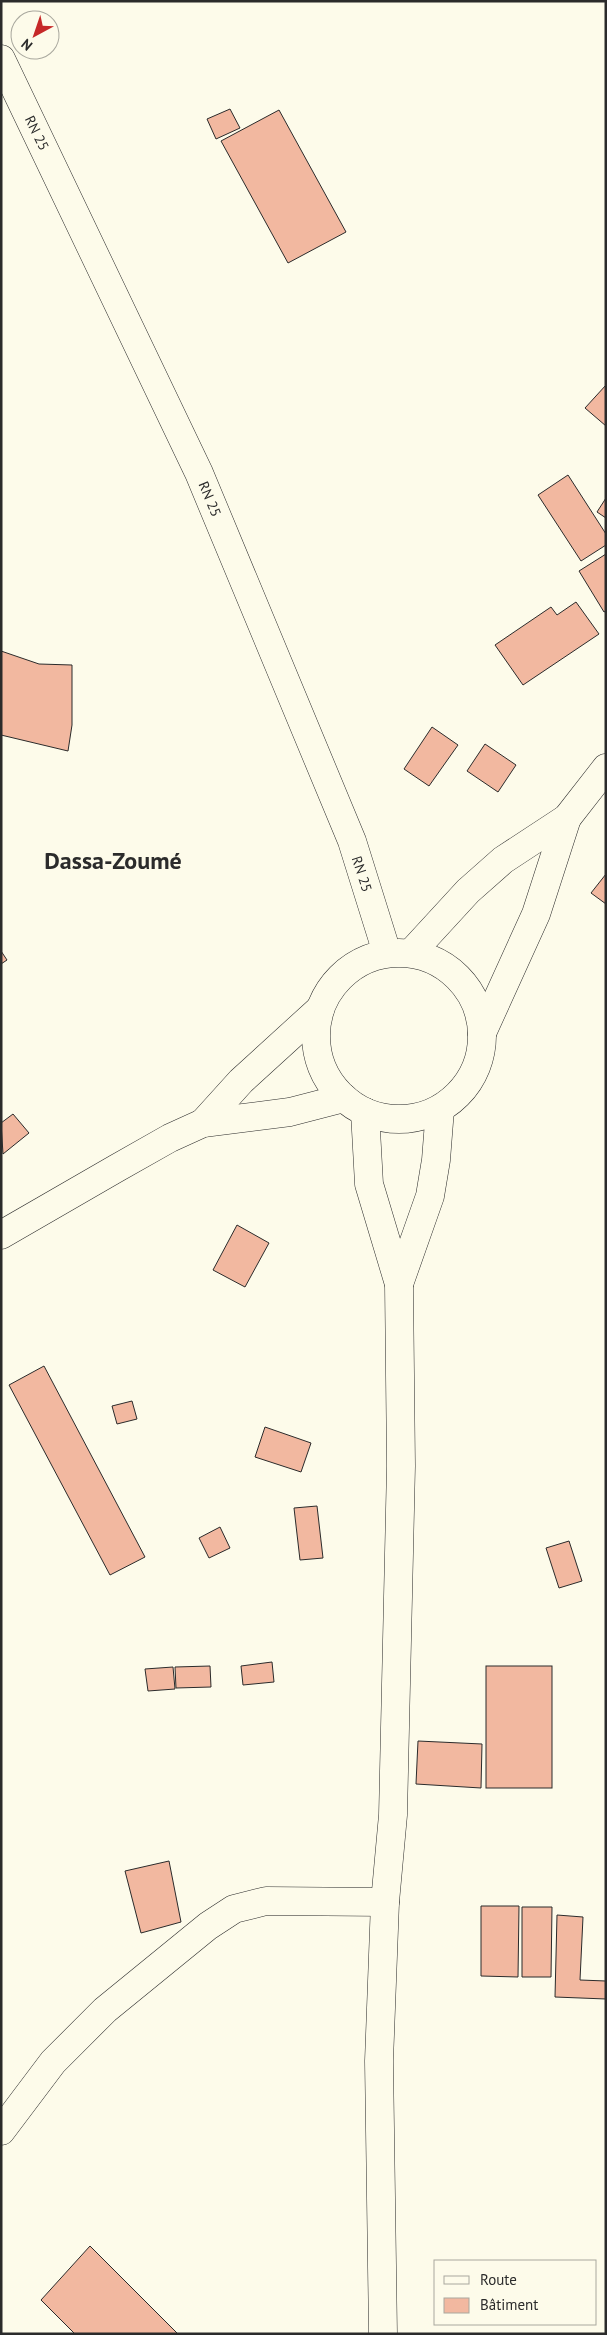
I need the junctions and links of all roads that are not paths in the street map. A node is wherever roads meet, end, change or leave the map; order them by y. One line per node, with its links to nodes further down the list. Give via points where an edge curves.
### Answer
1 (1, 59): 4 (main road, RN 25 / RN 25, via 199,473)
2 (606, 768): 3 (main road)
3 (567, 818): 4 (main road, via 503,860); 6 (main road, via 536,914)
4 (399, 953): 5 (main road, via 358,963 335,982); 6 (main road, via 433,960 453,972 468,990 478,1010)
5 (320, 1009): 7 (main road, via 316,1039 323,1069 328,1080); 9 (main road, via 241,1081)
6 (482, 1033): 8 (main road, via 480,1056 472,1077 458,1095)
7 (355, 1105): 8 (main road, via 390,1119 416,1118); 9 (main road); 11 (main road, via 369,1184)
8 (440, 1109): 11 (main road, via 430,1196)
9 (203, 1123): 10 (main road, via 124,1163)
10 (1, 1235)
11 (399, 1284): 12 (main road, via 401,1466 392,1815)
12 (385, 1902): 13 (main road, via 266,1901 234,1909 208,1926 105,2010 53,2062); 14 (main road, via 379,2061)
13 (1, 2131)
14 (383, 2334)

